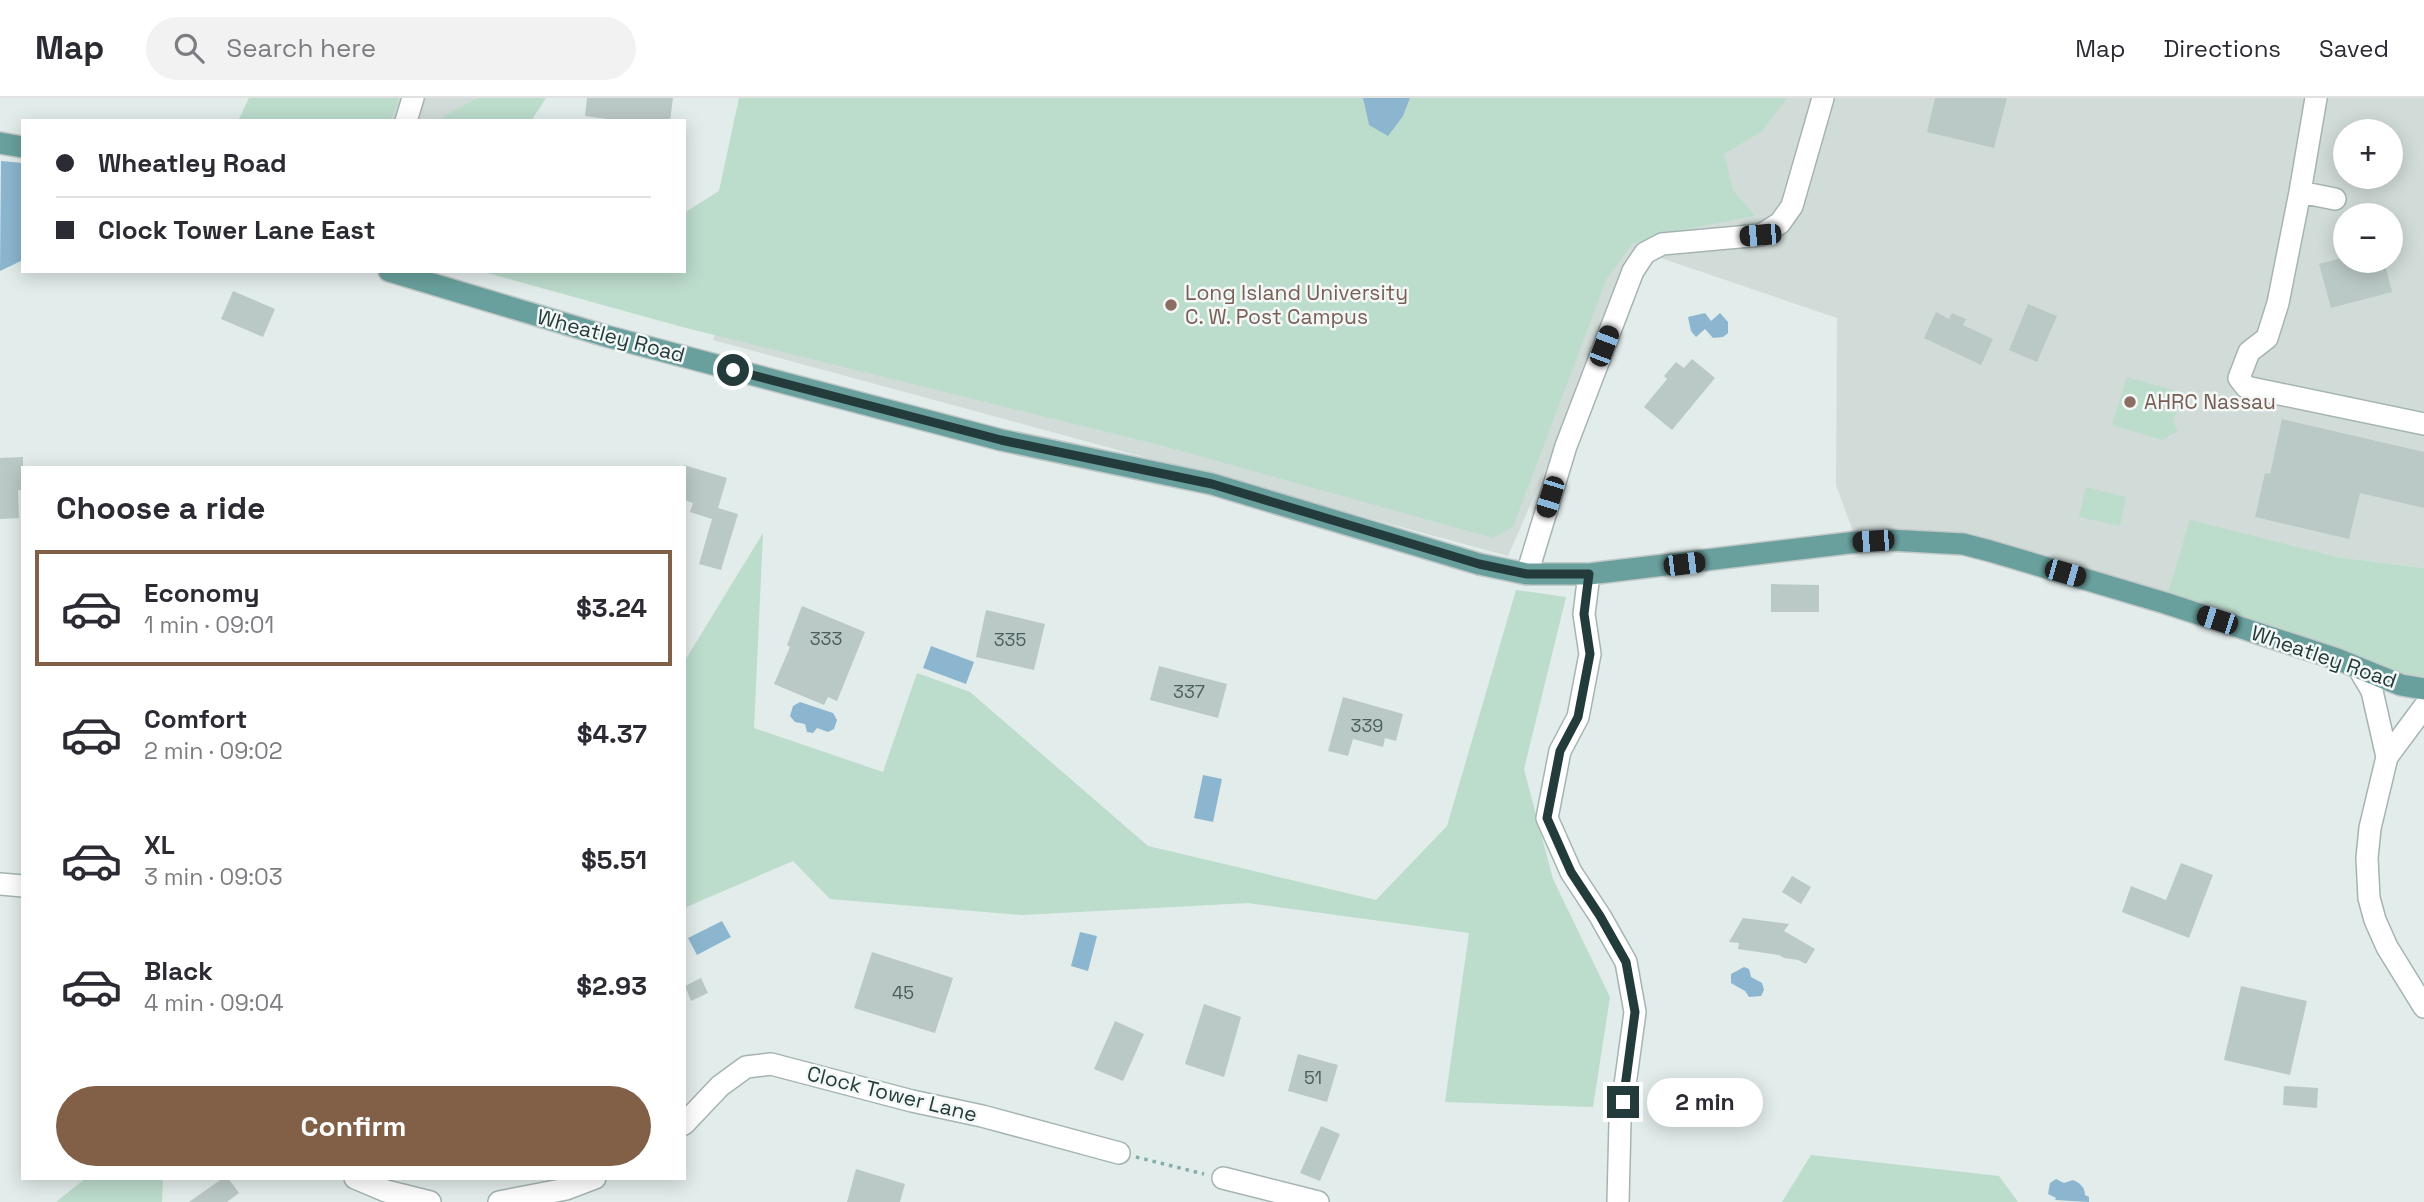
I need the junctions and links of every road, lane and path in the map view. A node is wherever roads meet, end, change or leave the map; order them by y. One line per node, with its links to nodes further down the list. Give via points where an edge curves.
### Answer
1 (413, 98): 4 (street)
2 (1823, 98): 11 (street, via 1792,206 1780,223 1760,235 1662,244 1646,253 1633,271 1566,446)
3 (2316, 98): 7 (street)
4 (407, 119)
5 (0, 143): 6 (main road)
6 (21, 148)
7 (2300, 192): 8 (street); 10 (street, via 2267,338 2249,352 2239,378 2246,387)
8 (2334, 199)
9 (396, 273): 11 (main road, Wheatley Road, via 606,337 1001,440 1212,484 1479,564)
10 (2424, 424)
11 (1527, 574): 12 (main road, Wheatley Road)
12 (1589, 574): 13 (main road, Wheatley Road, via 1857,542 1963,544 2165,603); 28 (street, via 1584,614 1590,654 1578,717 1560,751 1547,818 1571,872 1626,962 1635,1012 1620,1122)
13 (2359, 669): 14 (main road, Wheatley Road); 16 (street, via 2372,691)
14 (2424, 689)
15 (2424, 707): 16 (street)
16 (2386, 757): 19 (street, via 2370,828 2369,898 2387,947)
17 (0, 884): 18 (street)
18 (21, 886)
19 (2424, 1007)
20 (686, 1122): 21 (street, Clock Tower Lane, via 720,1086 746,1067 771,1064)
21 (1119, 1153): 22 (path)
22 (1223, 1178): 27 (street)
23 (360, 1180): 25 (street)
24 (590, 1180): 26 (street)
25 (430, 1202)
26 (499, 1202)
27 (1318, 1202)
28 (1618, 1202)

